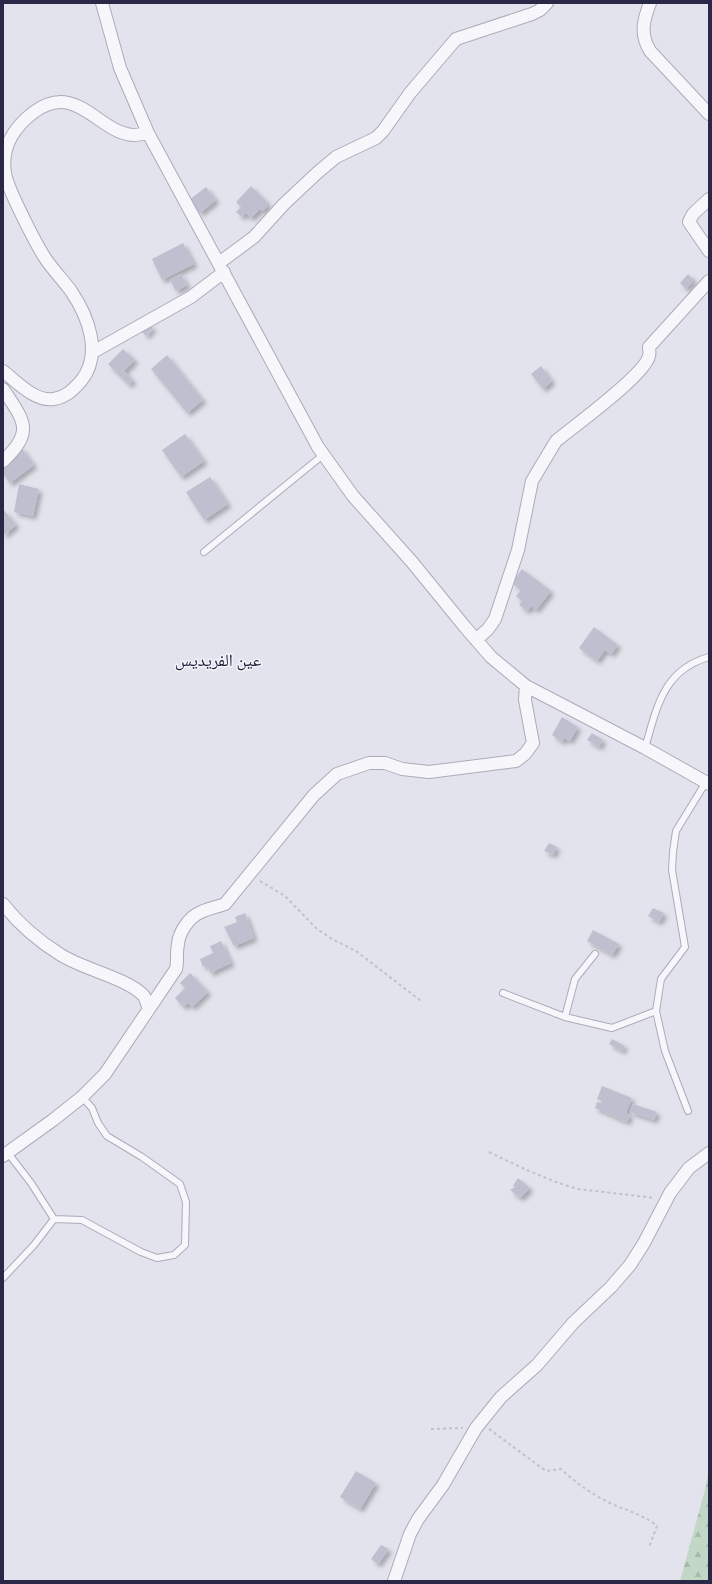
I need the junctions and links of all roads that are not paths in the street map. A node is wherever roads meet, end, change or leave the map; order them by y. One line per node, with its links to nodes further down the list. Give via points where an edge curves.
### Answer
1 (102, 3): 5 (street, via 120,68)
2 (547, 3): 8 (street, via 532,14 456,38 376,138 336,157)
3 (650, 3): 4 (street, via 643,27 646,44)
4 (709, 114)
5 (148, 133): 8 (street); 10 (street, via 130,134 73,104 56,103 34,112 10,137 4,153 5,176 45,258 71,292 84,316 92,337)
6 (709, 199): 7 (street, via 693,214 689,222)
7 (709, 250)
8 (221, 267): 10 (street, via 191,296); 13 (street)
9 (709, 281): 16 (street, via 649,346 649,356 631,380 556,441 550,450 532,481 518,550 495,619)
10 (93, 352): 11 (street, via 84,376 74,389 60,398 50,400 38,397)
11 (3, 371)
12 (3, 389): 14 (street, via 21,416 23,430 18,446)
13 (323, 455): 15 (lane); 16 (street, via 353,496)
14 (3, 461)
15 (204, 552)
16 (476, 640): 18 (street, via 491,657)
17 (709, 657): 19 (lane, via 697,661 675,676 662,695)
18 (526, 686): 19 (street); 24 (street, via 525,700 533,743 516,760 429,772 402,769 385,763 369,763 337,774 314,795 225,904 200,912 190,921 182,931 177,945 176,969)
19 (645, 748): 20 (street)
20 (708, 783): 25 (lane, via 676,831 672,870 685,947 661,980)
21 (3, 904): 24 (street, via 36,936 60,954 88,969 114,978 144,996)
22 (595, 954): 26 (lane, via 575,979)
23 (502, 993): 26 (lane)
24 (149, 1009): 27 (street, via 104,1074)
25 (656, 1011): 26 (lane, via 612,1028); 28 (lane, via 665,1051)
26 (565, 1017)
27 (82, 1097): 30 (street); 31 (lane, via 92,1108 107,1136 142,1156 180,1184 186,1202 185,1245 174,1255 157,1258 82,1220)
28 (688, 1111)
29 (709, 1154): 33 (street, via 689,1168 666,1200 630,1265 536,1365 501,1397 478,1425 443,1485 418,1519 410,1534)
30 (6, 1155): 31 (lane, via 31,1183)
31 (54, 1219): 32 (lane)
32 (3, 1278)
33 (394, 1581)

